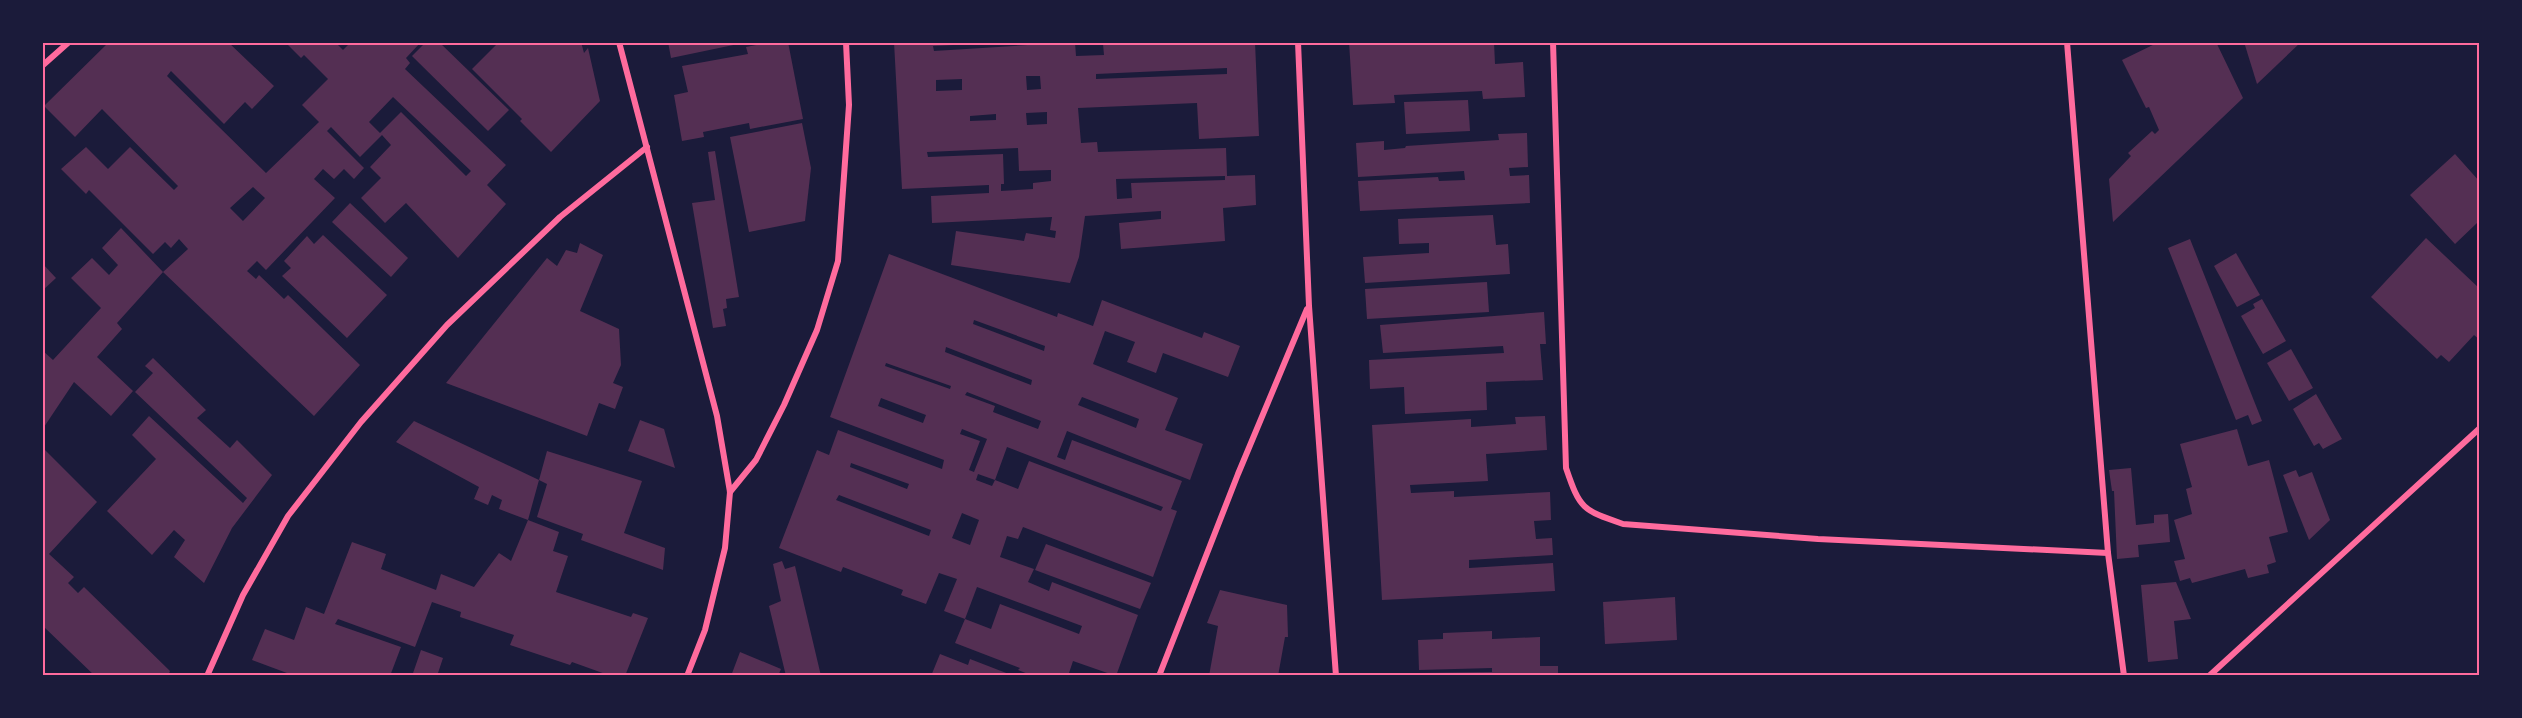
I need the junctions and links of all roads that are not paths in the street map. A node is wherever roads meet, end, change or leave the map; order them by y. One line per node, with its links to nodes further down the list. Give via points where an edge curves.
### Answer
1 (69, 42): 7 (street)
2 (619, 42): 8 (street)
3 (846, 42): 11 (street, via 849,105 838,261 817,330 784,405 756,460)
4 (1298, 42): 9 (street)
5 (1553, 42): 12 (street, via 1566,468 1577,499 1593,514 1623,524 1818,539)
6 (2067, 42): 12 (street)
7 (42, 66)
8 (647, 147): 11 (street, via 717,416); 13 (street, via 560,217 447,325 361,422 288,516 243,595)
9 (1309, 306): 15 (street); 16 (street)
10 (2480, 428): 18 (street)
11 (730, 492): 14 (street, via 725,548 705,630)
12 (2108, 553): 17 (street)
13 (207, 676)
14 (687, 676)
15 (1159, 676)
16 (1336, 676)
17 (2124, 676)
18 (2209, 676)

